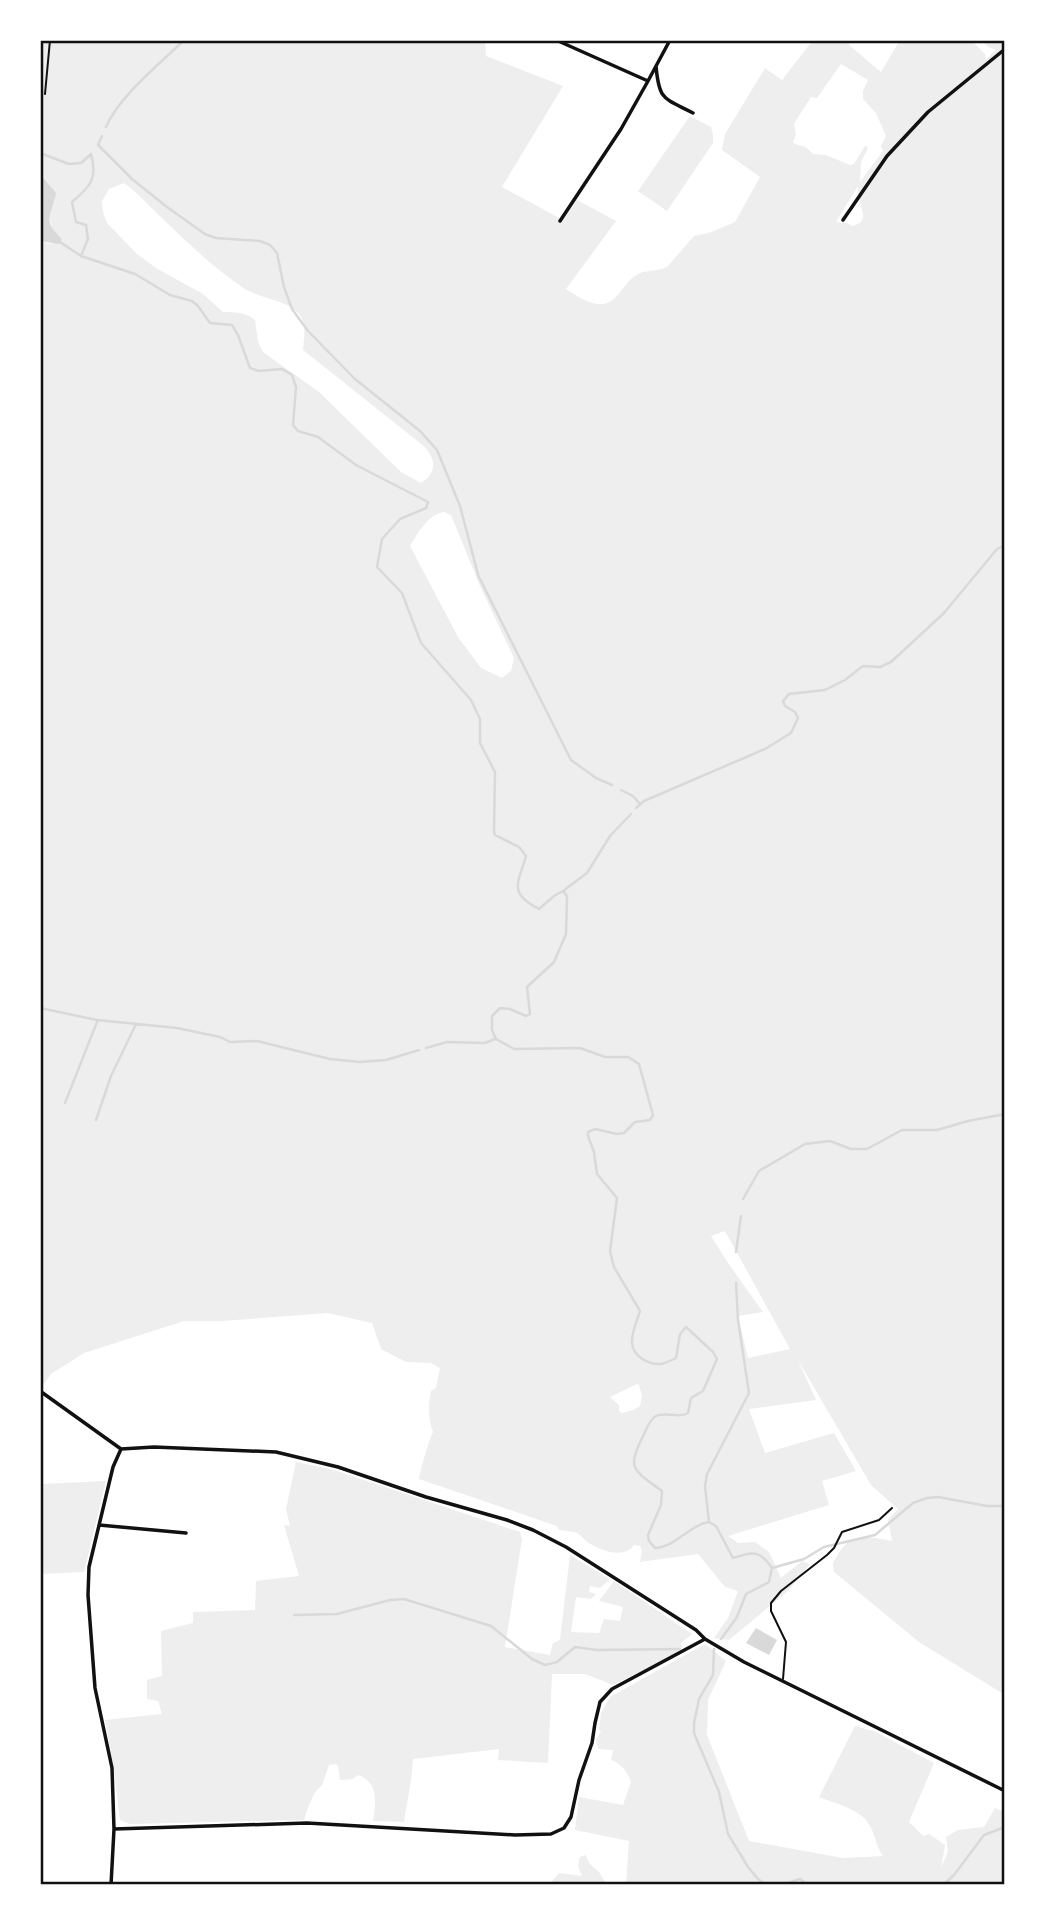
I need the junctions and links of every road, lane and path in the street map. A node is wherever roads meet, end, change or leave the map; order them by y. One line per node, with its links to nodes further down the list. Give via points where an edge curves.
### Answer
1 (50, 40): 7 (path)
2 (556, 40): 6 (street)
3 (670, 40): 5 (street)
4 (1005, 49): 9 (street, via 928,112 887,156)
5 (656, 66): 6 (street); 8 (street, via 661,94)
6 (648, 81): 10 (street)
7 (44, 94)
8 (693, 113)
9 (843, 220)
10 (560, 221)
11 (40, 1391): 12 (street)
12 (121, 1449): 14 (street); 16 (street, via 276,1452 338,1466 507,1520 566,1547)
13 (892, 1508): 17 (lane, via 880,1520 842,1532 834,1548 771,1603 786,1642)
14 (99, 1525): 15 (street); 19 (street, via 88,1595 95,1688 112,1768)
15 (186, 1533)
16 (705, 1639): 17 (street); 19 (street, via 612,1689 600,1702 571,1817 564,1828 551,1834 307,1823)
17 (783, 1680): 18 (street)
18 (1005, 1791)
19 (114, 1829): 20 (street)
20 (111, 1885)

